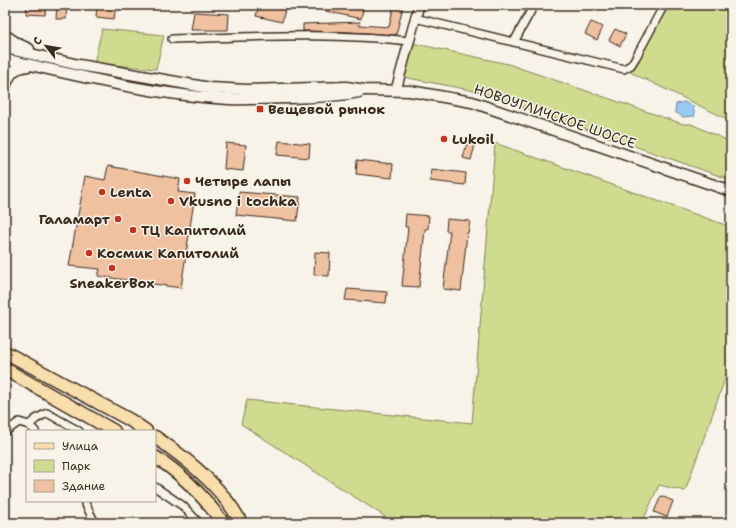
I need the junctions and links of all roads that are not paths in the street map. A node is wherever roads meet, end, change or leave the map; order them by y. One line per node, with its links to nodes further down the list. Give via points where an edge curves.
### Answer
1 (419, 5): 4 (street)
2 (534, 5): 8 (street)
3 (664, 5): 8 (street, via 636,57 631,65 624,69)
4 (416, 18): 7 (street); 8 (street)
5 (5, 35): 11 (main road, via 18,44)
6 (172, 39): 7 (street, via 333,36)
7 (409, 41): 15 (street)
8 (514, 42)
9 (5, 48): 11 (main road, НОВОУГЛИЧСКОЕ ШОССЕ)
10 (5, 59): 12 (main road, НОВОУГЛИЧСКОЕ ШОССЕ)
11 (57, 60): 14 (main road, НОВОУГЛИЧСКОЕ ШОССЕ, via 210,88 247,90 346,87)
12 (32, 65): 13 (main road, via 17,68); 14 (main road, НОВОУГЛИЧСКОЕ ШОССЕ, via 158,91 228,99 341,96)
13 (5, 87)
14 (365, 90): 15 (main road, НОВОУГЛИЧСКОЕ ШОССЕ)
15 (396, 90): 16 (main road, НОВОУГЛИЧСКОЕ ШОССЕ, via 433,94 482,105)
16 (731, 191)
17 (5, 352): 23 (main road)
18 (5, 369): 22 (main road)
19 (28, 425): 20 (street); 21 (street, via 47,413); 24 (street, via 19,422)
20 (34, 430)
21 (77, 430)
22 (112, 430)
23 (145, 430)
24 (5, 432)
25 (156, 438): 32 (main road, via 172,448 211,483)
26 (156, 458): 31 (main road, via 200,494)
27 (156, 488): 30 (street, via 183,506)
28 (84, 502): 29 (street)
29 (95, 523)
30 (199, 523)
31 (223, 523)
32 (241, 523)

